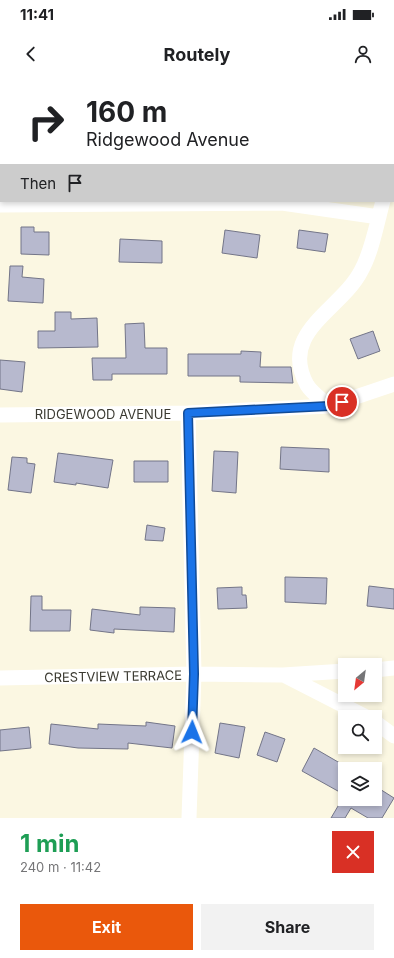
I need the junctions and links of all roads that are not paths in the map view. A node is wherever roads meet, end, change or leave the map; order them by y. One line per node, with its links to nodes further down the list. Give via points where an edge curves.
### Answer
1 (383, 202): 3 (street)
2 (0, 205): 3 (street, via 282,203)
3 (378, 217): 5 (street, via 362,271 344,295 313,323 303,340 300,363 308,386)
4 (394, 384): 5 (street, RIDGEWOOD AVENUE)
5 (329, 406): 6 (street, RIDGEWOOD AVENUE)
6 (188, 413): 7 (street, RIDGEWOOD AVENUE); 11 (street)
7 (0, 415)
8 (394, 668): 9 (street)
9 (382, 669)
10 (338, 671): 12 (street, CRESTVIEW TERRACE)
11 (194, 674): 12 (street, CRESTVIEW TERRACE); 13 (street, CRESTVIEW TERRACE); 17 (street)
12 (283, 675): 14 (street)
13 (0, 678)
14 (353, 710)
15 (382, 727): 16 (street)
16 (394, 736)
17 (189, 818)

